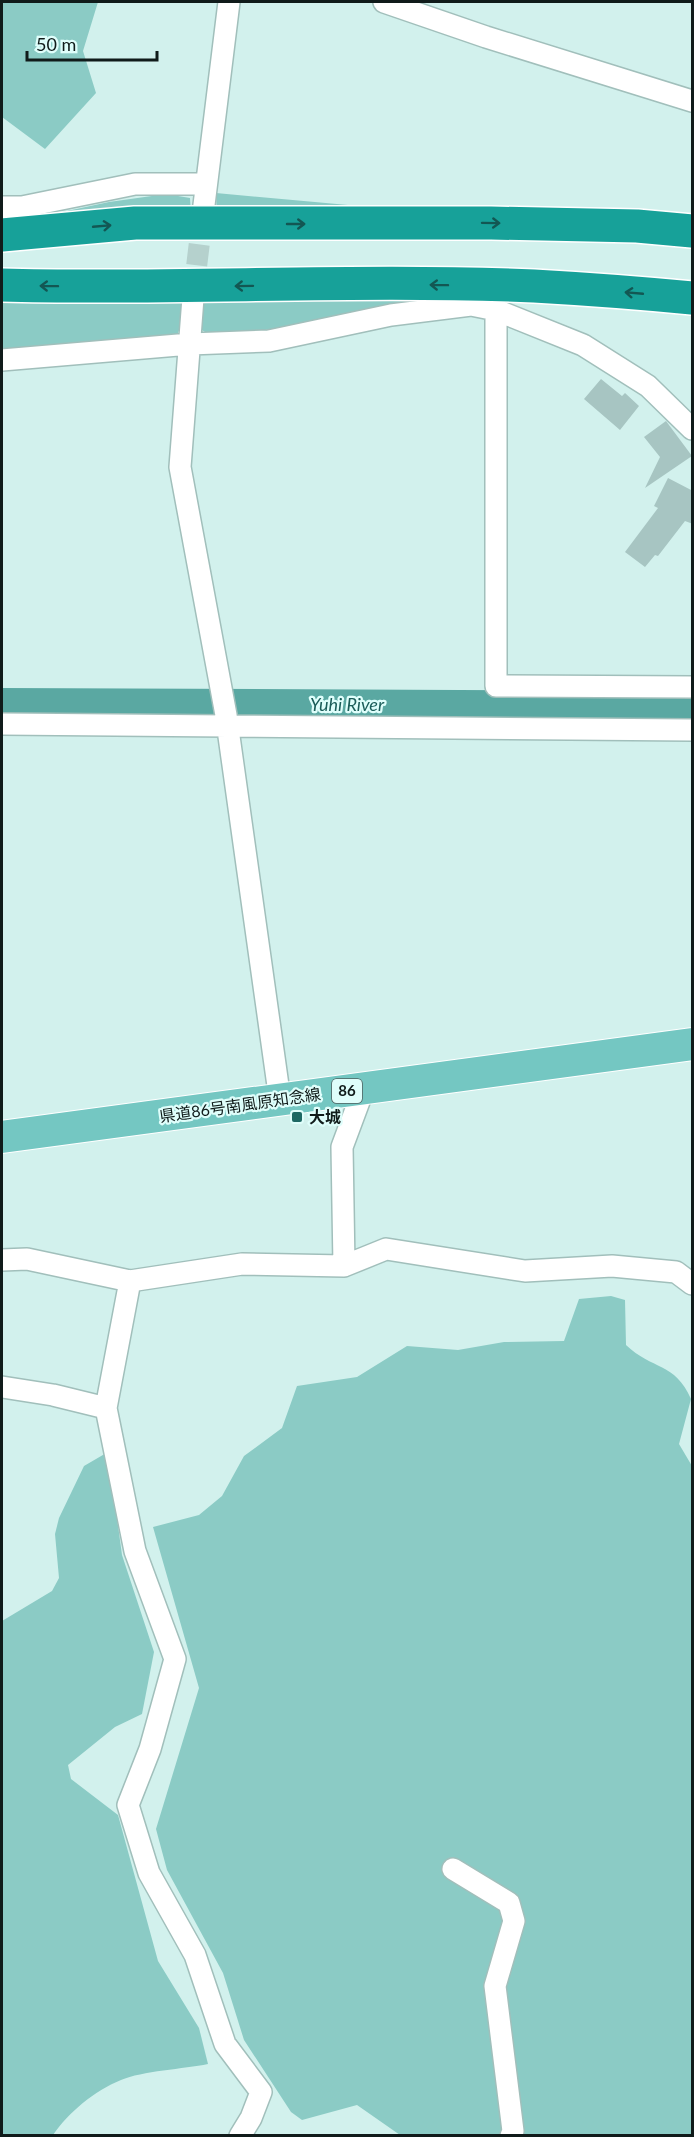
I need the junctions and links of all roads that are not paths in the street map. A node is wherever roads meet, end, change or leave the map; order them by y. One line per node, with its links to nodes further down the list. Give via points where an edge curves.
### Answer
1 (229, 2): 4 (street)
2 (384, 2): 3 (street)
3 (693, 101)
4 (205, 184): 5 (street, via 135,184 22,207); 6 (street)
5 (2, 207)
6 (203, 213)
7 (693, 231): 8 (highway, one-way to 7, via 135,223 491,222)
8 (2, 235)
9 (2, 285): 11 (highway, one-way to 9, via 532,286)
10 (193, 297): 13 (street)
11 (693, 298)
12 (496, 310): 13 (street, via 471,306 391,315 269,340); 15 (street, via 583,345 648,386); 16 (street, via 496,686)
13 (190, 344): 14 (street); 17 (street, via 180,467)
14 (2, 360)
15 (693, 429)
16 (693, 687)
17 (225, 712): 18 (street); 19 (street); 22 (street)
18 (2, 724)
19 (693, 730)
20 (693, 1044): 21 (main road, 県道86号南風原知念線 / 86)
21 (364, 1088): 22 (main road, 県道86号南風原知念線 / 86); 25 (street, via 342,1147)
22 (280, 1100): 23 (main road, 県道86号南風原知念線 / 86)
23 (2, 1137)
24 (2, 1260): 26 (street, via 27,1259)
25 (344, 1266): 26 (street, via 242,1264); 27 (street, via 386,1249 525,1271 612,1266 676,1272)
26 (130, 1281): 29 (street)
27 (693, 1284)
28 (2, 1387): 29 (street)
29 (106, 1408): 31 (street, via 135,1551 175,1659 150,1749 128,1805 149,1873 195,1955 225,2044 261,2092)
30 (453, 1869): 32 (street, via 509,1903 514,1921 495,1986)
31 (240, 2136)
32 (511, 2136)

